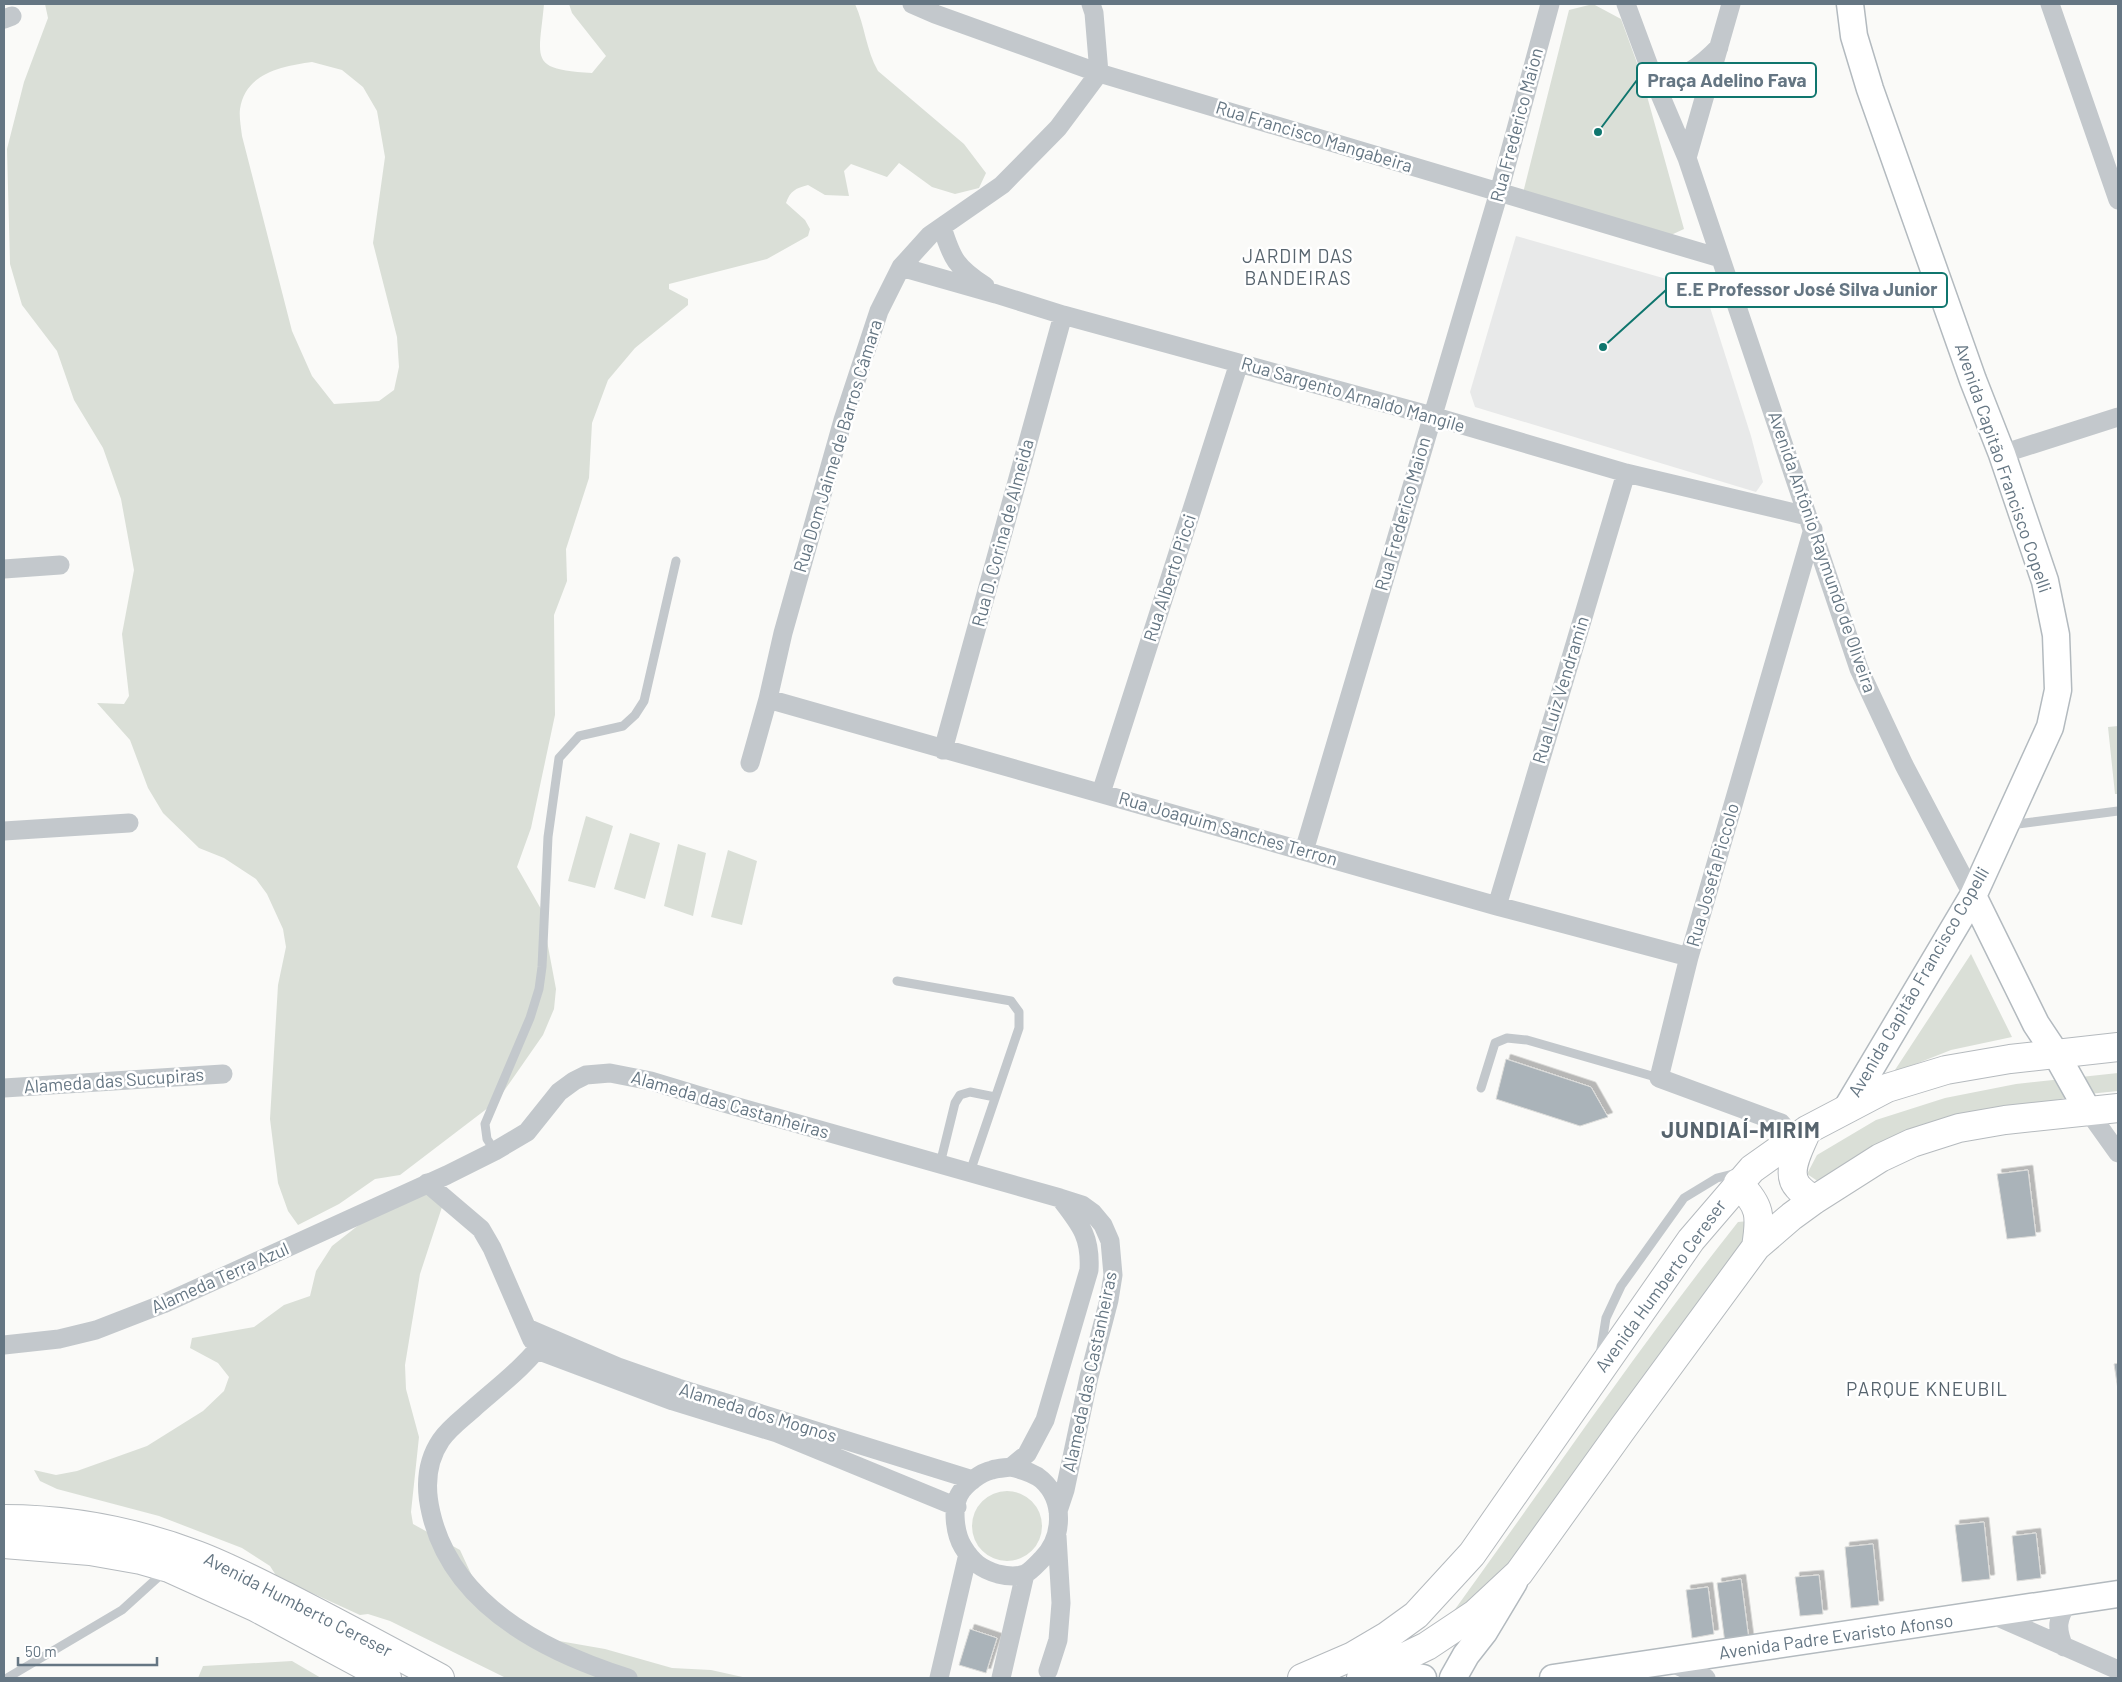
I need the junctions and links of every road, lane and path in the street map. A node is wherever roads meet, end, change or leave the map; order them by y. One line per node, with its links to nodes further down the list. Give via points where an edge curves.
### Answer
1 (912, 4): 9 (street, Rua Francisco Mangabeira)
2 (1091, 4): 9 (street)
3 (1550, 4): 12 (street, Rua Frederico Maion)
4 (1626, 4): 10 (street, Avenida Antônio Raymundo de Oliveira)
5 (1731, 4): 8 (street)
6 (1850, 4): 22 (main road, Avenida Capitão Francisco Copelli, via 1854,36 1870,89)
7 (2050, 4): 13 (street)
8 (1720, 46): 10 (street, via 1684,76); 11 (street)
9 (1099, 73): 12 (street, Rua Francisco Mangabeira); 14 (street, Rua Dom Jaime de Barros Câmara, via 1058,128 1002,185)
10 (1656, 84): 11 (street, Avenida Antônio Raymundo de Oliveira)
11 (1687, 158): 15 (street, Avenida Antônio Raymundo de Oliveira)
12 (1499, 192): 15 (street, Rua Francisco Mangabeira); 20 (street, Rua Frederico Maion)
13 (2118, 200)
14 (942, 227): 16 (street, Rua Dom Jaime de Barros Câmara, via 926,239); 17 (street, via 957,265)
15 (1720, 258): 24 (street, Avenida Antônio Raymundo de Oliveira)
16 (901, 267): 17 (street, Rua Sargento Arnaldo Mangile); 28 (street, Rua Dom Jaime de Barros Câmara, via 879,311 843,420 783,633)
17 (996, 294): 18 (street, Rua Sargento Arnaldo Mangile)
18 (1063, 315): 19 (street, Rua Sargento Arnaldo Mangile); 29 (street, Rua D. Corina de Almeida)
19 (1239, 363): 20 (street, Rua Sargento Arnaldo Mangile); 31 (street, Rua Alberto Picci)
20 (1432, 416): 23 (street, Rua Sargento Arnaldo Mangile); 36 (street, Rua Frederico Maion)
21 (2118, 417): 22 (street)
22 (2002, 454): 34 (main road, Avenida Capitão Francisco Copelli, via 2045,581 2056,635 2058,690 2050,727)
23 (1626, 474): 24 (street, Rua Sargento Arnaldo Mangile); 38 (street, Rua Luiz Vendramin)
24 (1810, 523): 37 (street, Avenida Antônio Raymundo de Oliveira, via 1859,669 1904,765); 39 (street, Rua Josefa Piccolo)
25 (676, 561): 52 (lane, via 644,701 623,726 578,736 559,758 548,837 539,989 485,1124 487,1139)
26 (60, 564): 27 (street)
27 (4, 569)
28 (768, 699): 29 (street, Rua Joaquim Sanches Terron); 30 (street, Rua Dom Jaime de Barros Câmara)
29 (943, 750): 31 (street, Rua Joaquim Sanches Terron)
30 (750, 763)
31 (1101, 793): 36 (street, Rua Joaquim Sanches Terron)
32 (2118, 811): 34 (lane)
33 (129, 824): 35 (street)
34 (2005, 825): 37 (main road, Avenida Capitão Francisco Copelli)
35 (4, 831)
36 (1304, 851): 38 (street, Rua Joaquim Sanches Terron)
37 (1973, 896): 42 (main road, Avenida Antônio Raymundo de Oliveira, via 2024,1002); 48 (main road, Avenida Capitão Francisco Copelli)
38 (1497, 906): 39 (street, Rua Joaquim Sanches Terron)
39 (1689, 957): 44 (street, Rua Josefa Piccolo)
40 (897, 981): 47 (lane, via 1011,1001 1019,1012 1019,1028)
41 (2118, 1047): 42 (main road, Avenida Humberto Cereser)
42 (2056, 1054): 48 (main road, Avenida Humberto Cereser, via 2010,1058 1946,1070 1887,1088); 50 (main road, Avenida Antônio Raymundo de Oliveira)
43 (224, 1074): 45 (street, Alameda das Sucupiras)
44 (1659, 1078): 46 (lane, via 1527,1040 1507,1038 1495,1043); 51 (street, via 1781,1123)
45 (4, 1088)
46 (1481, 1088)
47 (996, 1097): 54 (lane, via 970,1092 960,1094); 55 (lane)
48 (1847, 1108): 51 (main road, Avenida Humberto Cereser)
49 (2118, 1108): 50 (main road)
50 (2088, 1111): 53 (street, Avenida Antônio Raymundo de Oliveira); 59 (main road, via 1959,1128 1912,1143 1880,1158)
51 (1801, 1134): 56 (main road, Avenida Humberto Cereser); 59 (main road, via 1794,1182)
52 (496, 1151): 54 (street, Alameda das Castanheiras, via 527,1132 559,1092 574,1081 586,1075 610,1073 651,1081); 57 (street, Alameda das Castanheiras)
53 (2118, 1154)
54 (940, 1164): 55 (street, Alameda das Castanheiras)
55 (970, 1172): 58 (street, Alameda das Castanheiras)
56 (1745, 1176): 60 (main road, via 1760,1220); 87 (main road, Avenida Humberto Cereser, via 1691,1240 1472,1554 1416,1615 1353,1656)
57 (427, 1183): 61 (street, via 481,1229 527,1328); 62 (street, Alameda Terra Azul, via 163,1304 96,1330 59,1339)
58 (1060, 1198): 63 (street, Alameda das Castanheiras, via 1084,1228 1090,1255 1089,1270 1045,1420 1027,1454); 66 (street, Alameda das Castanheiras, via 1082,1205 1103,1225 1110,1241 1113,1275 1066,1490)
59 (1814, 1200): 60 (main road)
60 (1756, 1247): 72 (main road)
61 (542, 1343): 64 (street, Alameda dos Mognos); 65 (street, Alameda dos Mognos, via 673,1401 777,1433); 84 (street, via 441,1439 431,1460 427,1480 434,1526 443,1550 458,1573 503,1619 532,1638 596,1668)
62 (4, 1345)
63 (1011, 1467): 64 (street, via 991,1470); 66 (street, via 1028,1471 1042,1480 1053,1494)
64 (973, 1480): 65 (street, via 959,1495)
65 (957, 1507): 70 (street, via 957,1532)
66 (1058, 1511): 68 (street)
67 (4, 1519): 83 (main road, Avenida Humberto Cereser, via 108,1530 197,1555 256,1581)
68 (1057, 1535): 73 (street, via 1049,1552); 80 (street, via 1061,1602 1058,1640)
69 (4, 1544): 71 (main road, Avenida Humberto Cereser, via 90,1551)
70 (968, 1554): 73 (street, via 991,1572 1007,1576); 85 (street)
71 (169, 1568): 81 (lane, via 122,1610); 82 (main road, Avenida Humberto Cereser, via 255,1607)
72 (1519, 1573): 88 (main road, via 1475,1614 1427,1646); 91 (main road)
73 (1024, 1574): 86 (street)
74 (2118, 1594): 75 (main road, Avenida Padre Evaristo Afonso)
75 (2068, 1602): 76 (main road, Avenida Padre Evaristo Afonso); 77 (street, via 2058,1622)
76 (1992, 1614): 77 (street); 78 (main road, Avenida Padre Evaristo Afonso)
77 (2064, 1647): 79 (street)
78 (1667, 1661): 92 (main road, Avenida Padre Evaristo Afonso); 93 (street)
79 (2118, 1670)
80 (1048, 1671)
81 (7, 1678)
82 (387, 1678)
83 (440, 1678)
84 (628, 1678)
85 (939, 1678)
86 (1001, 1678)
87 (1302, 1678)
88 (1361, 1678)
89 (1368, 1678): 90 (main road, via 1401,1674)
90 (1423, 1678)
91 (1454, 1678)
92 (1553, 1678)
93 (1706, 1678)

